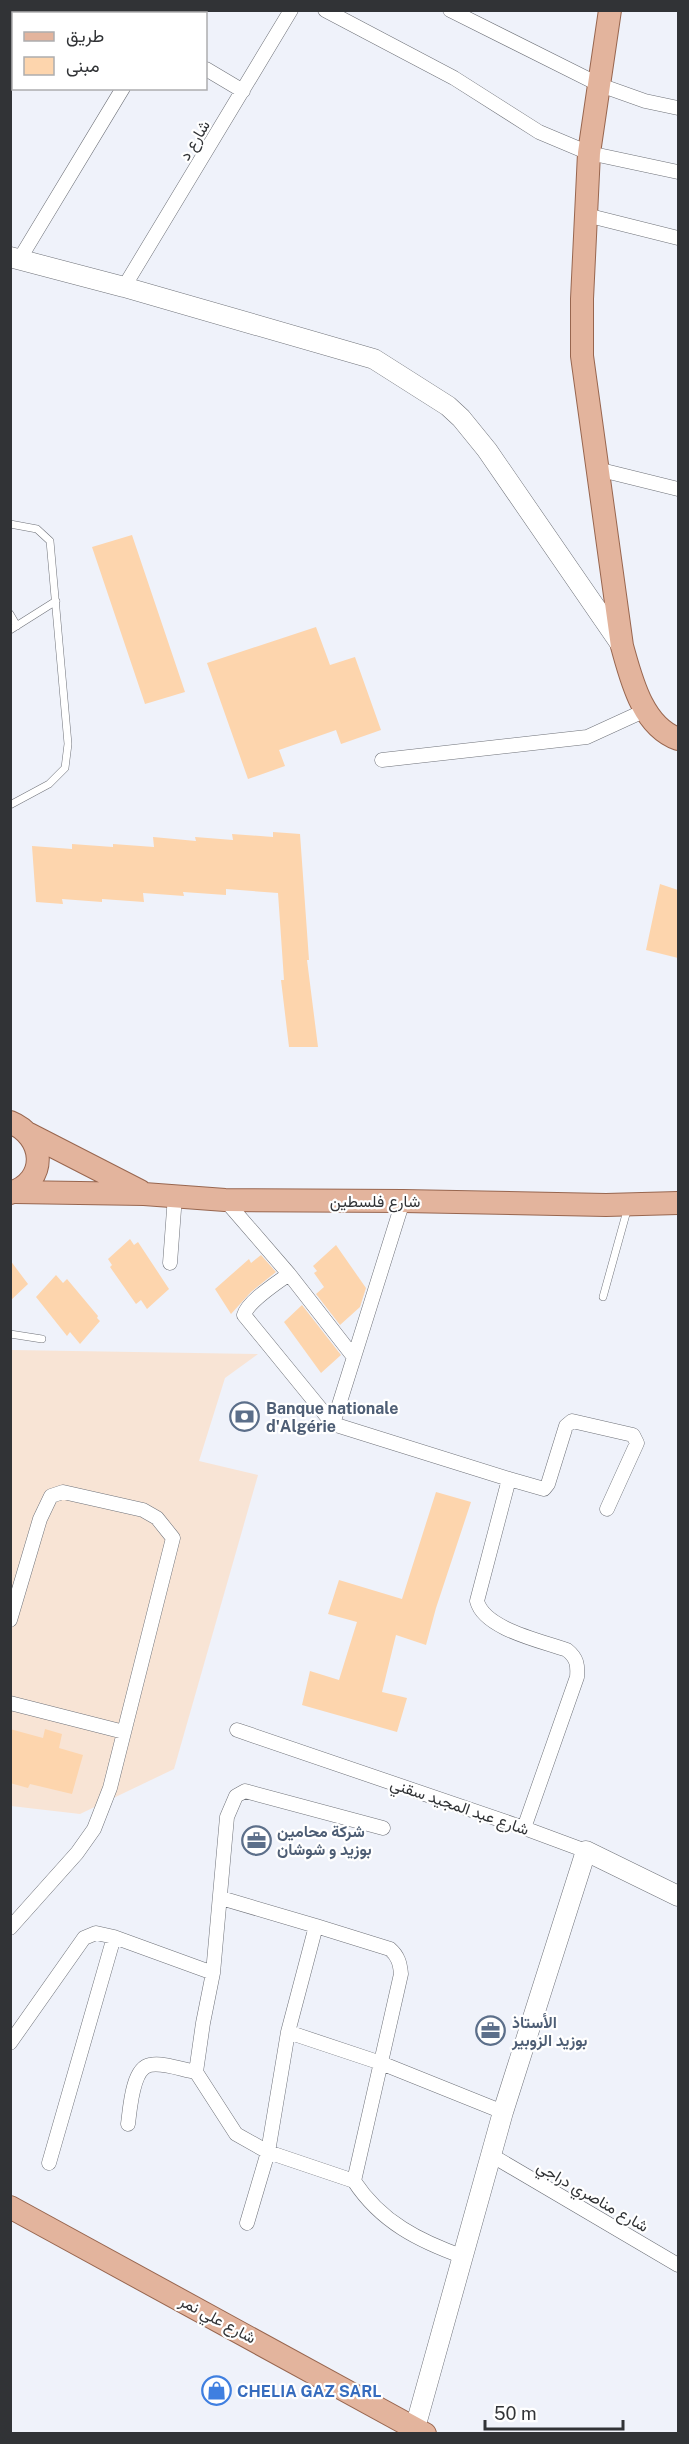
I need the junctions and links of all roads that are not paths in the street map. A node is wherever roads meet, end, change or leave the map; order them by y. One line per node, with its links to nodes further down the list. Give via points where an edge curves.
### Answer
1 (291, 10): 8 (street, شارع د)
2 (325, 10): 10 (street, via 454,78 539,132)
3 (450, 10): 6 (street)
4 (610, 10): 6 (main road)
5 (207, 70): 8 (street)
6 (600, 86): 9 (street); 10 (main road)
7 (122, 90): 14 (street)
8 (243, 91): 15 (street, شارع د)
9 (678, 108)
10 (589, 153): 11 (street); 12 (main road)
11 (678, 172)
12 (586, 215): 13 (street); 16 (main road, via 582,356)
13 (678, 238)
14 (15, 259): 15 (street)
15 (124, 287): 22 (street, via 374,359 448,406 487,450)
16 (597, 469): 17 (street); 22 (main road)
17 (678, 489)
18 (10, 524): 19 (lane, via 37,529 50,541)
19 (56, 601): 21 (lane); 26 (lane, via 68,744 65,768 49,784)
20 (10, 614): 21 (lane)
21 (14, 628)
22 (622, 646): 23 (main road)
23 (646, 710): 24 (main road, via 656,724); 25 (street, via 587,737)
24 (678, 739)
25 (382, 759)
26 (10, 805)
27 (20, 1128): 28 (main road, via 38,1155 37,1166 25,1186); 29 (main road)
28 (13, 1193): 29 (main road, شارع فلسطين)
29 (144, 1194): 30 (main road, شارع فلسطين)
30 (175, 1196): 31 (main road, شارع فلسطين); 36 (street)
31 (225, 1200): 32 (main road, شارع فلسطين); 37 (street)
32 (403, 1201): 34 (main road, شارع فلسطين); 41 (street)
33 (678, 1203): 34 (main road, شارع فلسطين)
34 (620, 1206): 35 (main road, شارع فلسطين); 38 (lane)
35 (678, 1218)
36 (170, 1263)
37 (289, 1274): 41 (street); 42 (street, via 245,1310 244,1315)
38 (603, 1297)
39 (10, 1334): 40 (lane)
40 (42, 1339)
41 (353, 1356): 42 (street)
42 (333, 1424): 43 (street)
43 (509, 1479): 44 (street, via 544,1489 566,1426 572,1421 633,1435 637,1443); 50 (street, via 477,1601 479,1609 495,1624 567,1650 574,1656 578,1669)
44 (607, 1509)
45 (10, 1620): 48 (street, via 51,1496 63,1492 143,1510 165,1526 173,1538)
46 (10, 1704): 48 (street)
47 (237, 1730): 50 (street, شارع عبد المجيد سقني)
48 (124, 1732): 55 (street, via 110,1788 94,1829)
49 (383, 1828): 53 (street, via 245,1791 236,1796 227,1817)
50 (524, 1828): 51 (street, شارع عبد المجيد سقني)
51 (586, 1851): 52 (street, شارع عبد المجيد سقني); 62 (street)
52 (678, 1896)
53 (221, 1898): 54 (street); 57 (street)
54 (316, 1926): 58 (street); 60 (street, via 390,1949 399,1959 401,1974)
55 (10, 1928)
56 (114, 1938): 57 (street); 59 (street, via 96,1933 84,1938); 66 (street)
57 (213, 1973): 61 (street)
58 (288, 2032): 60 (street); 64 (street)
59 (10, 2043)
60 (381, 2063): 62 (street); 67 (street)
61 (196, 2072): 63 (street, via 152,2064 144,2067 133,2089); 64 (street, via 236,2134)
62 (503, 2112): 65 (street)
63 (128, 2124)
64 (268, 2152): 67 (street); 69 (street)
65 (491, 2155): 70 (street); 71 (street, شارع مناصري دراجي)
66 (49, 2163)
67 (354, 2181): 70 (street, via 405,2232)
68 (10, 2207): 72 (main road, شارع علي نمر)
69 (247, 2223)
70 (464, 2257): 72 (street)
71 (678, 2265)
72 (420, 2431)

